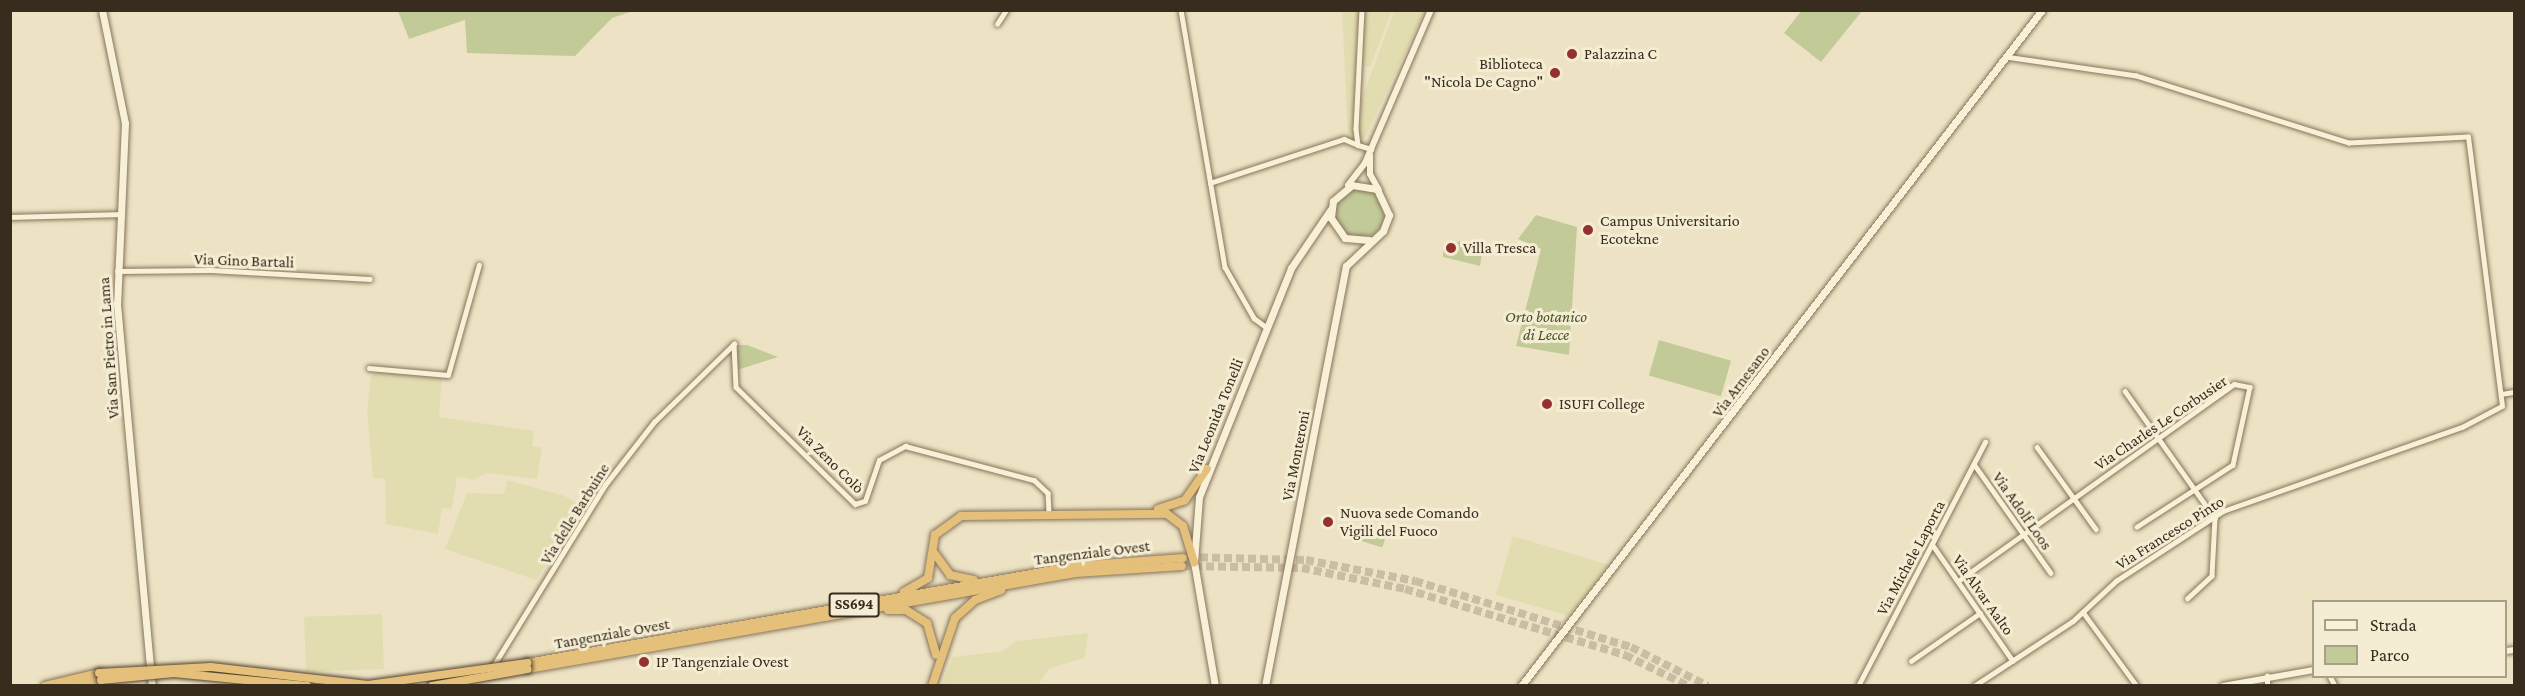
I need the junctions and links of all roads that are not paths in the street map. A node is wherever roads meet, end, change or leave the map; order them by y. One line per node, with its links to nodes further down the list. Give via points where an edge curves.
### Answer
1 (102, 10): 15 (main road, Via San Pietro in Lama, via 124,115)
2 (1006, 10): 7 (street)
3 (1181, 10): 11 (street)
4 (1362, 10): 9 (street)
5 (1431, 10): 10 (street)
6 (2042, 10): 8 (main road, Via Arnesano)
7 (997, 24)
8 (2006, 57): 26 (street, via 2136,76 2349,143 2468,137); 67 (main road, Via Arnesano)
9 (1359, 144): 10 (street); 11 (street, via 1344,139)
10 (1370, 151): 12 (street); 13 (street, via 1370,174)
11 (1210, 183): 21 (street, via 1227,274)
12 (1346, 187): 13 (main road, via 1365,184); 14 (main road)
13 (1381, 193): 17 (main road, Via Monteroni, via 1388,206 1387,223)
14 (1331, 209): 17 (main road, via 1334,226 1345,238); 21 (main road, Via Leonida Tonelli, via 1291,268)
15 (122, 214): 16 (street); 19 (main road, Via San Pietro in Lama)
16 (10, 217)
17 (1369, 240): 66 (main road, Via Monteroni, via 1346,266)
18 (479, 265): 23 (street, via 448,375)
19 (117, 271): 20 (street, Via Gino Bartali, via 211,270); 60 (main road, Via San Pietro in Lama)
20 (370, 279)
21 (1266, 327): 31 (main road, Via Leonida Tonelli)
22 (734, 344): 34 (street, Via Zeno Colò, via 736,387 855,504 865,501 879,460 905,446 1034,480 1048,493); 63 (street, Via delle Barbuine, via 654,422 605,485)
23 (369, 368)
24 (2125, 391): 27 (street)
25 (2514, 392): 26 (street)
26 (2501, 394): 36 (street, Via Francesco Pinto, via 2502,406 2462,427 2257,497)
27 (2159, 437): 32 (street); 32 (street, Via Charles Le Corbusier, via 2234,384 2250,387 2233,465); 33 (street, Via Charles Le Corbusier)
28 (1985, 442): 30 (street, Via Michele Laporta)
29 (2037, 447): 33 (street)
30 (1974, 464): 39 (street, Via Adolf Loos); 40 (street, Via Michele Laporta)
31 (1206, 469): 35 (highway, via 1185,500); 42 (main road, Via Leonida Tonelli, via 1196,508)
32 (2197, 491): 36 (street); 37 (street, Via Charles Le Corbusier)
33 (2074, 498): 38 (street); 39 (street, Via Charles Le Corbusier)
34 (1049, 512): 35 (highway); 41 (highway, via 961,516 935,535)
35 (1148, 512): 42 (highway, via 1167,514 1183,526)
36 (2215, 518): 47 (street, via 2212,576); 48 (street, Via Francesco Pinto, via 2116,581)
37 (2137, 527)
38 (2096, 529)
39 (2024, 533): 45 (street, Via Adolf Loos); 46 (street, Via Charles Le Corbusier)
40 (1932, 544): 46 (street, Via Alvar Aalto); 68 (street, Via Michele Laporta)
41 (934, 552): 43 (highway, via 945,571 964,580); 49 (highway, via 928,578 914,589)
42 (1194, 561): 65 (main road, Via Leonida Tonelli)
43 (1034, 573): 44 (highway, Tangenziale Ovest / SS694, via 1182,562); 49 (highway, Tangenziale Ovest / SS694)
44 (1076, 573): 49 (highway, Tangenziale Ovest / SS694); 55 (highway, via 975,600 950,626)
45 (2051, 573)
46 (1958, 581): 50 (street, Via Alvar Aalto)
47 (2188, 598)
48 (2084, 612): 52 (street, Via Francesco Pinto); 70 (street)
49 (826, 613): 53 (highway, Tangenziale Ovest / SS694); 55 (highway, via 913,612 933,631)
50 (1980, 613): 51 (street); 52 (street, Via Alvar Aalto)
51 (1911, 661)
52 (2013, 661): 69 (street, Via Francesco Pinto)
53 (527, 666): 56 (highway, Tangenziale Ovest / SS694, bridge, via 368,685 194,666); 62 (highway, Tangenziale Ovest / SS694, bridge)
54 (2312, 670): 57 (street)
55 (935, 672): 64 (highway)
56 (100, 676): 58 (highway, Tangenziale Ovest / SS694); 59 (highway, Tangenziale Ovest / SS694); 61 (highway, Tangenziale Ovest / SS694, bridge, via 174,673)
57 (2267, 676): 71 (street); 72 (street)
58 (45, 686)
59 (71, 686)
60 (152, 686)
61 (308, 686)
62 (432, 686)
63 (481, 686)
64 (932, 686)
65 (1215, 686)
66 (1265, 686)
67 (1521, 686)
68 (1858, 686)
69 (1974, 686)
70 (2137, 686)
71 (2223, 686)
72 (2267, 686)

